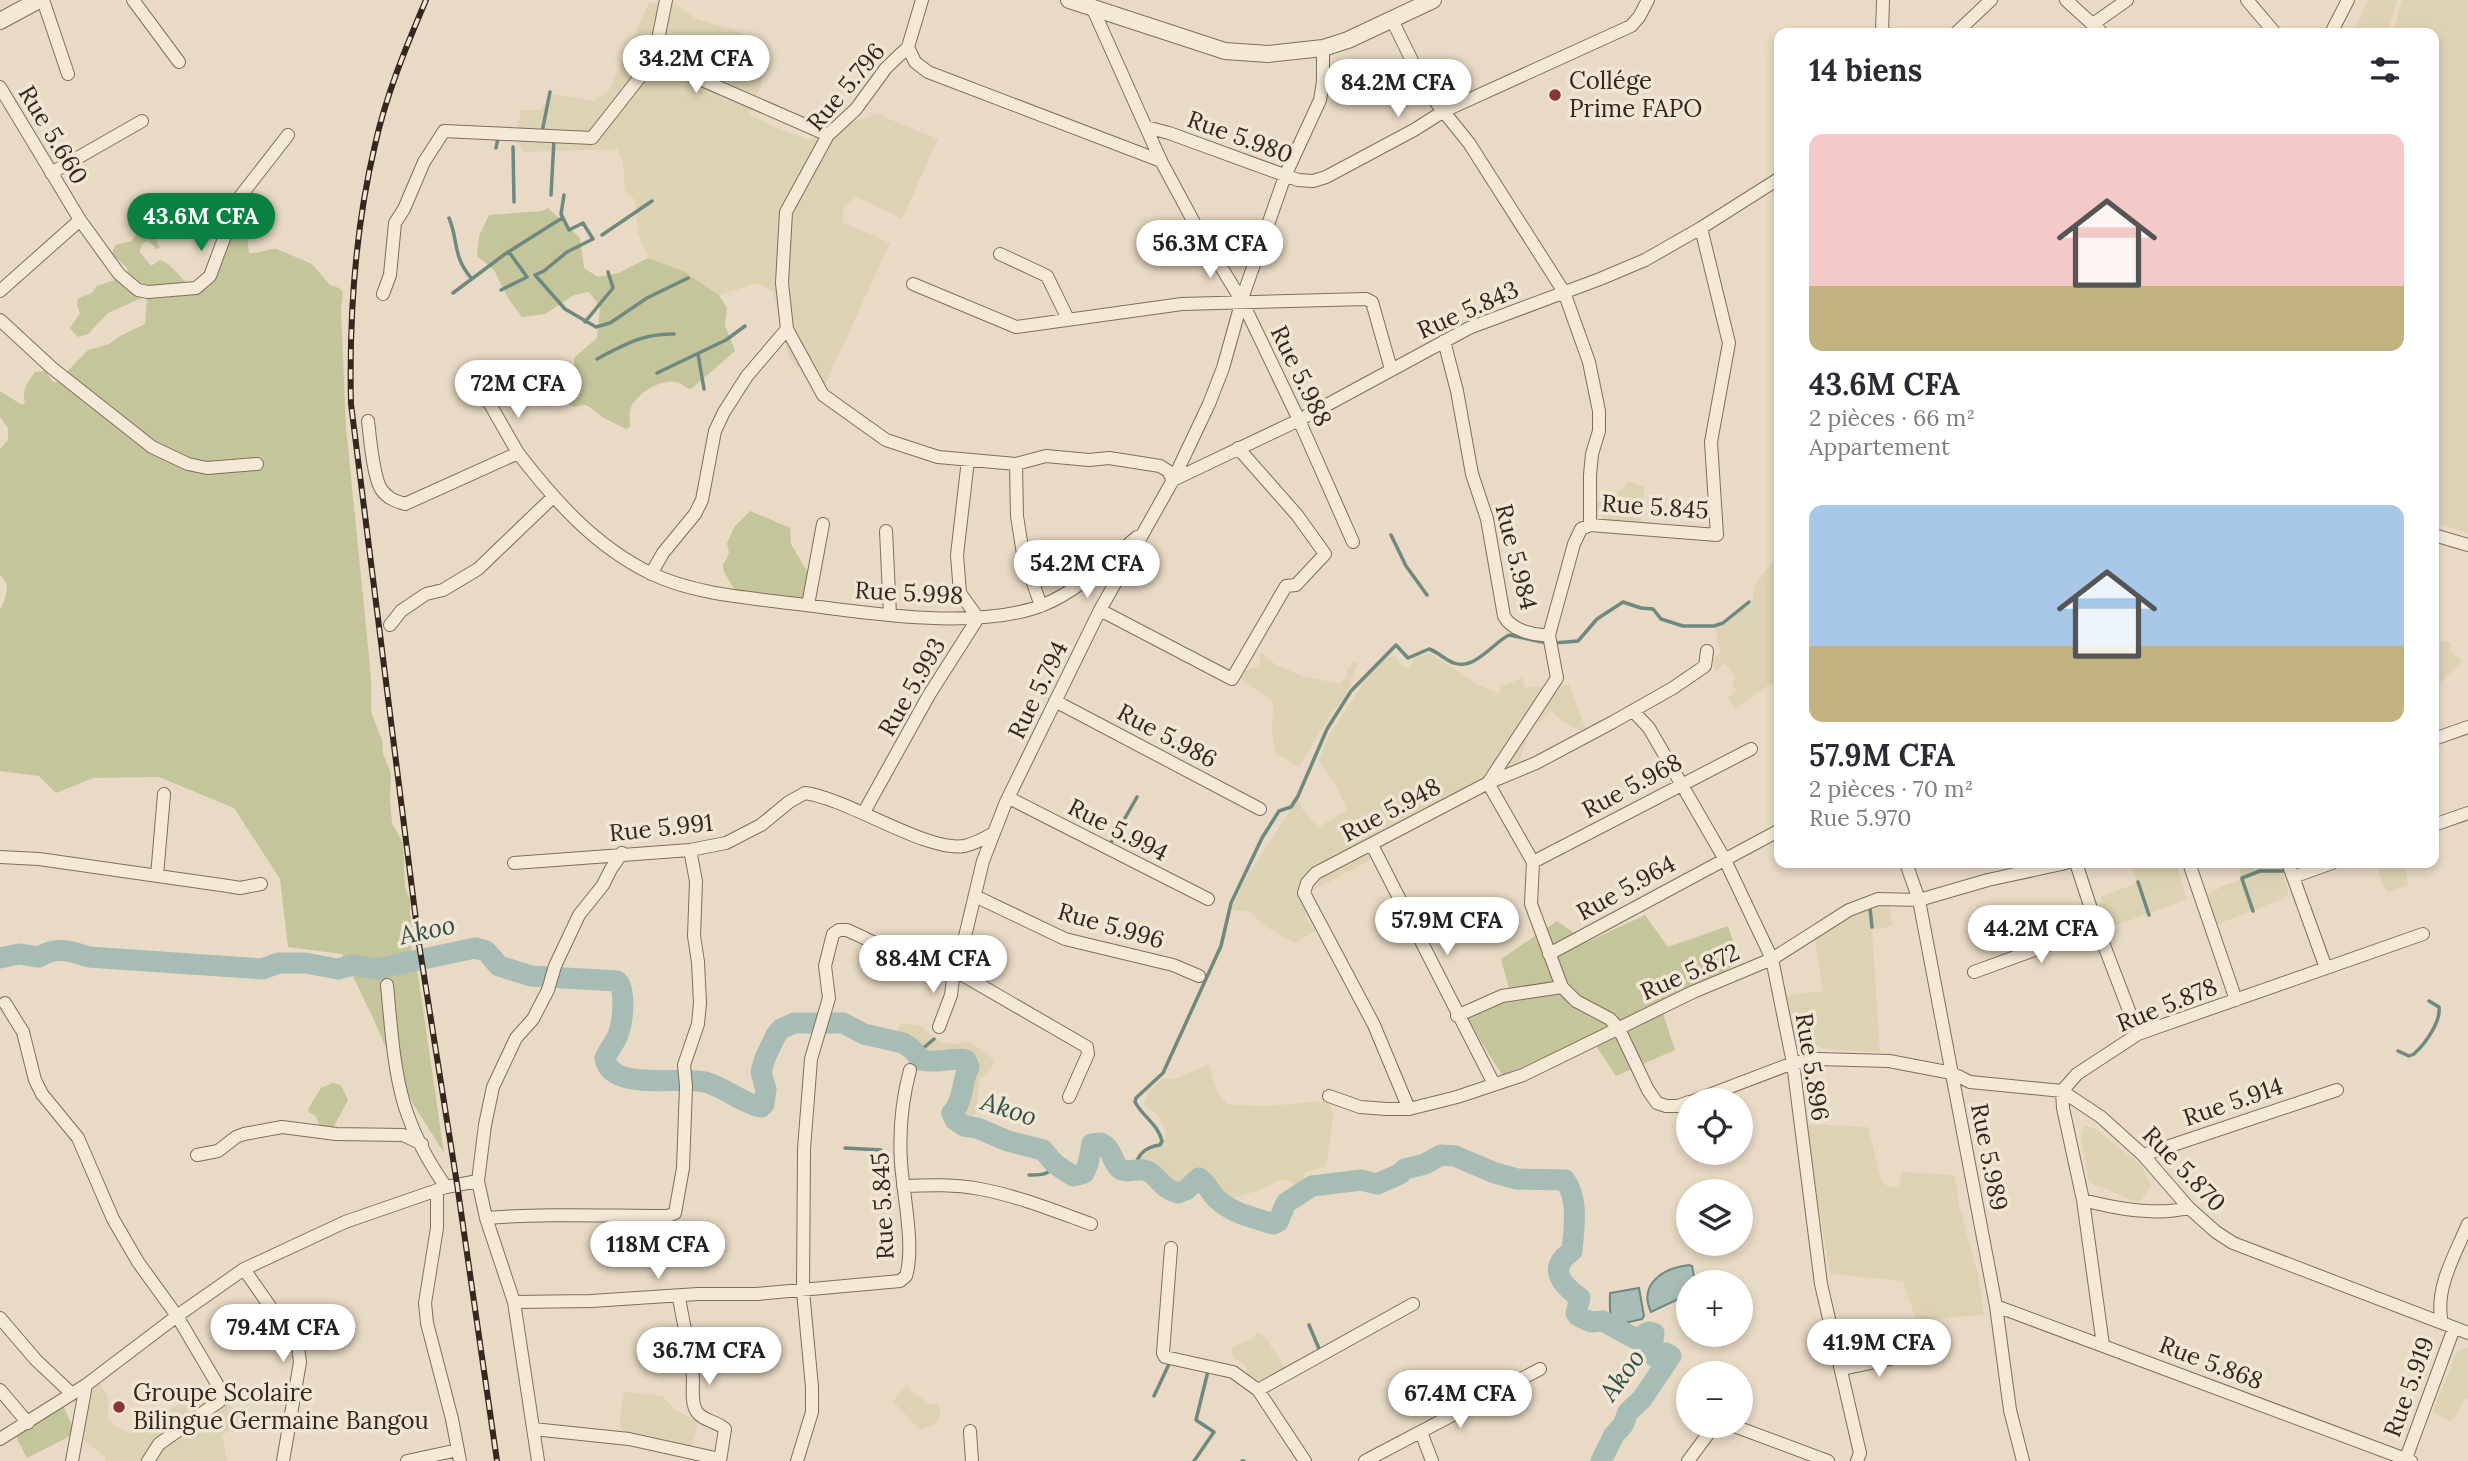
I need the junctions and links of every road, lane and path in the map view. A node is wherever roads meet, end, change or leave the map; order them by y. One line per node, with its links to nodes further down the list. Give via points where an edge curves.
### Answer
1 (41, 0): 15 (street); 27 (street)
2 (133, 0): 26 (street)
3 (666, 0): 25 (street)
4 (922, 0): 23 (street, Rue 5.796)
5 (1069, 0): 14 (street)
6 (1433, 0): 16 (street)
7 (1648, 0): 29 (street, Rue 5.980, via 1631,26)
8 (1883, 0): 17 (street)
9 (2066, 0): 19 (street)
10 (2127, 0): 20 (street)
11 (2247, 0): 21 (street)
12 (2348, 0): 22 (street)
13 (1985, 2): 18 (street)
14 (1092, 7): 24 (street, via 1225,51 1268,54); 31 (street, Rue 5.988)
15 (0, 20)
16 (1392, 20): 24 (street); 29 (street, Rue 5.845, via 1427,91)
17 (1882, 28)
18 (1961, 28)
19 (2096, 28)
20 (2098, 28)
21 (2271, 28)
22 (2334, 28)
23 (908, 47): 33 (street, Rue 5.796); 34 (street, via 915,62 928,72)
24 (1323, 47): 36 (street, Rue 5.794, via 1320,100)
25 (654, 59): 33 (street); 44 (street, via 592,138 444,131 395,223 390,275)
26 (179, 62)
27 (68, 74)
28 (0, 87): 35 (street, Rue 5.660)
29 (1444, 111): 36 (street, Rue 5.980, via 1326,177 1305,182); 43 (street, Rue 5.845)
30 (142, 121): 35 (street)
31 (1146, 127): 34 (street, Rue 5.988); 36 (street, Rue 5.980)
32 (288, 135): 38 (street, via 239,198 210,276 196,288 138,290 119,274)
33 (828, 135): 48 (street, Rue 5.796, via 786,212 782,283)
34 (1161, 161): 45 (street, Rue 5.988)
35 (51, 173): 38 (street, Rue 5.660)
36 (1285, 176): 45 (street, Rue 5.794)
37 (1774, 182): 39 (street, Rue 5.843)
38 (80, 220): 42 (street, Rue 5.660)
39 (1701, 228): 43 (street, Rue 5.843, via 1645,260); 62 (street, Rue 5.845, via 1729,343 1712,442 1717,536)
40 (1000, 254): 46 (street, via 1047,276)
41 (913, 284): 46 (street, via 1016,327)
42 (0, 291)
43 (1564, 292): 49 (street, Rue 5.843); 62 (street, Rue 5.845, via 1589,362 1599,411 1590,475)
44 (383, 294)
45 (1242, 301): 46 (street); 50 (street, via 1370,300); 52 (street, Rue 5.988); 59 (street, Rue 5.794, via 1223,368)
46 (1068, 319)
47 (0, 320): 57 (street, via 152,447 207,468)
48 (787, 329): 56 (street, Rue 5.796, via 823,396 886,440 938,457); 68 (street, via 724,412 715,431 702,500)
49 (1444, 341): 50 (street, Rue 5.843); 75 (street, Rue 5.984, via 1472,474 1487,519 1504,616 1514,628)
50 (1391, 369): 52 (street, Rue 5.843)
51 (490, 404): 55 (street, Rue 5.998)
52 (1300, 420): 54 (street, Rue 5.843); 66 (street, Rue 5.988)
53 (368, 421): 55 (street, via 380,488 392,500 405,504)
54 (1238, 448): 59 (street, Rue 5.843); 71 (street, via 1325,554 1296,586 1286,586 1232,679)
55 (518, 453): 60 (street, Rue 5.998)
56 (968, 460): 58 (street, Rue 5.796); 73 (street, via 957,555 960,593)
57 (257, 464)
58 (1016, 464): 59 (street, Rue 5.796, via 1046,456 1109,458 1160,466); 70 (street, via 1023,554)
59 (1172, 480): 64 (street, Rue 5.794)
60 (553, 497): 68 (street, Rue 5.998, via 575,520); 74 (street, via 478,569 443,590 426,594)
61 (823, 524): 69 (street)
62 (1590, 525): 75 (street, Rue 5.984, via 1581,529 1574,544)
63 (886, 531): 72 (street)
64 (1143, 532): 70 (street, Rue 5.998, via 1064,595); 71 (street, Rue 5.794)
65 (2439, 536): 67 (street)
66 (1353, 542)
67 (2468, 545)
68 (652, 574): 69 (street, Rue 5.998, via 701,591)
69 (808, 605): 72 (street, Rue 5.998)
70 (1041, 606): 73 (street, Rue 5.998)
71 (1100, 610): 77 (street, Rue 5.794)
72 (890, 615): 73 (street, Rue 5.998)
73 (978, 618): 87 (street, Rue 5.993)
74 (390, 625)
75 (1549, 635): 82 (street, via 1557,678)
76 (1707, 652): 78 (street, Rue 5.948, via 1705,666)
77 (1055, 701): 85 (street, Rue 5.794); 86 (street, Rue 5.986)
78 (1633, 711): 82 (street, Rue 5.948); 83 (street, Rue 5.896)
79 (2468, 727): 80 (street)
80 (2439, 737)
81 (1751, 749): 83 (street, Rue 5.968)
82 (1488, 783): 92 (street, Rue 5.948); 97 (street)
83 (1681, 784): 96 (street, Rue 5.896); 97 (street, Rue 5.968)
84 (164, 794): 105 (street)
85 (1009, 798): 90 (street, Rue 5.794); 109 (street, Rue 5.994)
86 (1260, 808)
87 (864, 812): 90 (street, Rue 5.991, via 940,844 962,846); 93 (street, Rue 5.991, via 805,793 747,834)
88 (2468, 813): 89 (street)
89 (2439, 823)
90 (994, 833): 108 (street, Rue 5.794)
91 (1774, 833): 96 (street, Rue 5.964)
92 (1372, 845): 123 (street); 137 (street, Rue 5.948, via 1316,873 1304,893 1374,1025)
93 (690, 850): 94 (street, Rue 5.991); 146 (street, via 696,881 694,936 700,1003 698,1024 685,1058 683,1168 673,1214)
94 (622, 853): 98 (street, Rue 5.991); 141 (street, via 579,915 548,990 533,1019 516,1038 493,1087)
95 (0, 856): 105 (street)
96 (1724, 858): 113 (street, Rue 5.964); 114 (street, Rue 5.896)
97 (1533, 862): 113 (street, via 1531,905)
98 (514, 863)
99 (1908, 868): 110 (street, Rue 5.989)
100 (2043, 868): 110 (street, Rue 5.872)
101 (2078, 868): 111 (street)
102 (2191, 868): 121 (street)
103 (2290, 868): 106 (street)
104 (2318, 868): 106 (street)
105 (157, 876): 107 (street, via 240,888)
106 (2293, 877): 116 (street)
107 (261, 884)
108 (975, 897): 115 (street, Rue 5.794); 118 (street, Rue 5.996, via 1065,939 1173,965)
109 (1208, 899)
110 (1919, 900): 114 (street, Rue 5.872, via 1868,902); 129 (street, Rue 5.989)
111 (2097, 927): 117 (street); 126 (street)
112 (2423, 934): 116 (street, Rue 5.878)
113 (1549, 954): 120 (street)
114 (1772, 960): 125 (street, Rue 5.872, via 1719,980); 127 (street, Rue 5.896)
115 (955, 967): 124 (street); 135 (street, via 1087,1047); 151 (street, via 922,961 847,930 833,934 825,966 827,1013 811,1059 804,1149)
116 (2326, 968): 121 (street, Rue 5.878)
117 (1973, 972)
118 (1199, 976)
119 (387, 985): 138 (street, via 395,1061 405,1106)
120 (1562, 987): 123 (street, via 1502,996); 125 (street)
121 (2236, 1000): 126 (street, Rue 5.878)
122 (5, 1003): 156 (street, via 23,1032 42,1094 78,1138 113,1219)
123 (1457, 1016): 130 (street)
124 (939, 1027)
125 (1619, 1029): 130 (street, Rue 5.872, via 1522,1076); 136 (street, via 1657,1103)
126 (2138, 1034): 133 (street, Rue 5.878, via 2077,1074)
127 (1793, 1063): 129 (street, Rue 5.870, via 1889,1061); 131 (street, Rue 5.870); 163 (street, Rue 5.896, via 1821,1284)
128 (910, 1070): 142 (street, Rue 5.845, via 900,1134)
129 (1952, 1073): 133 (street, Rue 5.870, via 1970,1082); 155 (street, Rue 5.989)
130 (1494, 1084): 137 (street, Rue 5.872)
131 (1726, 1088)
132 (2337, 1090): 140 (street, Rue 5.914)
133 (2062, 1091): 140 (street, Rue 5.870, via 2091,1108); 144 (street)
134 (1329, 1096): 137 (street, Rue 5.872, via 1360,1107)
135 (1069, 1097)
136 (1676, 1106)
137 (1409, 1109)
138 (422, 1144): 139 (street, via 403,1135 282,1127 244,1134 218,1151); 143 (street)
139 (197, 1155)
140 (2143, 1155): 145 (street, Rue 5.870)
141 (478, 1181): 143 (street); 146 (street)
142 (903, 1186): 147 (street, via 979,1188); 151 (street, Rue 5.845, via 909,1256 906,1276 890,1283)
143 (442, 1189): 150 (street, via 345,1222); 175 (street, via 425,1303)
144 (2084, 1200): 145 (street, via 2162,1213); 160 (street)
145 (2189, 1208): 158 (street, Rue 5.870, via 2233,1243)
146 (486, 1218): 153 (street)
147 (1091, 1223)
148 (2468, 1224): 158 (street, Rue 5.919, via 2440,1298 2439,1310)
149 (1171, 1248): 166 (street, via 1165,1357 1233,1372)
150 (244, 1269): 156 (street); 180 (street, via 298,1347 300,1362)
151 (803, 1291): 152 (street); 183 (street, via 812,1412)
152 (679, 1297): 153 (street); 176 (street, via 692,1362 693,1404 697,1412 725,1429)
153 (514, 1302): 169 (street)
154 (1413, 1304): 166 (street)
155 (1996, 1306): 160 (street, Rue 5.868); 191 (street, Rue 5.989, via 2010,1410)
156 (177, 1316): 164 (street); 179 (street, via 223,1398 159,1444)
157 (0, 1318): 167 (street)
158 (2448, 1325): 159 (street, Rue 5.870); 177 (street, Rue 5.919)
159 (2468, 1333)
160 (2103, 1345): 177 (street, Rue 5.868)
161 (1909, 1355): 163 (street)
162 (1541, 1369): 171 (street)
163 (1842, 1370): 190 (street, Rue 5.896, via 1860,1453)
164 (86, 1385): 167 (street); 178 (street)
165 (0, 1390): 168 (street)
166 (1258, 1390): 185 (street)
167 (71, 1393): 168 (street)
168 (28, 1423): 174 (street)
169 (533, 1429): 176 (street, via 629,1439); 182 (street)
170 (970, 1431): 184 (street)
171 (1421, 1432): 186 (street); 187 (street)
172 (1753, 1433): 189 (street)
173 (1705, 1438): 188 (street)
174 (0, 1439)
175 (459, 1456): 181 (street)
176 (720, 1460)
177 (2407, 1460)
178 (72, 1461)
179 (148, 1461)
180 (283, 1461)
181 (407, 1461)
182 (538, 1461)
183 (797, 1461)
184 (972, 1461)
185 (1305, 1461)
186 (1365, 1461)
187 (1432, 1461)
188 (1688, 1461)
189 (1828, 1461)
190 (1857, 1461)
191 (2023, 1461)

